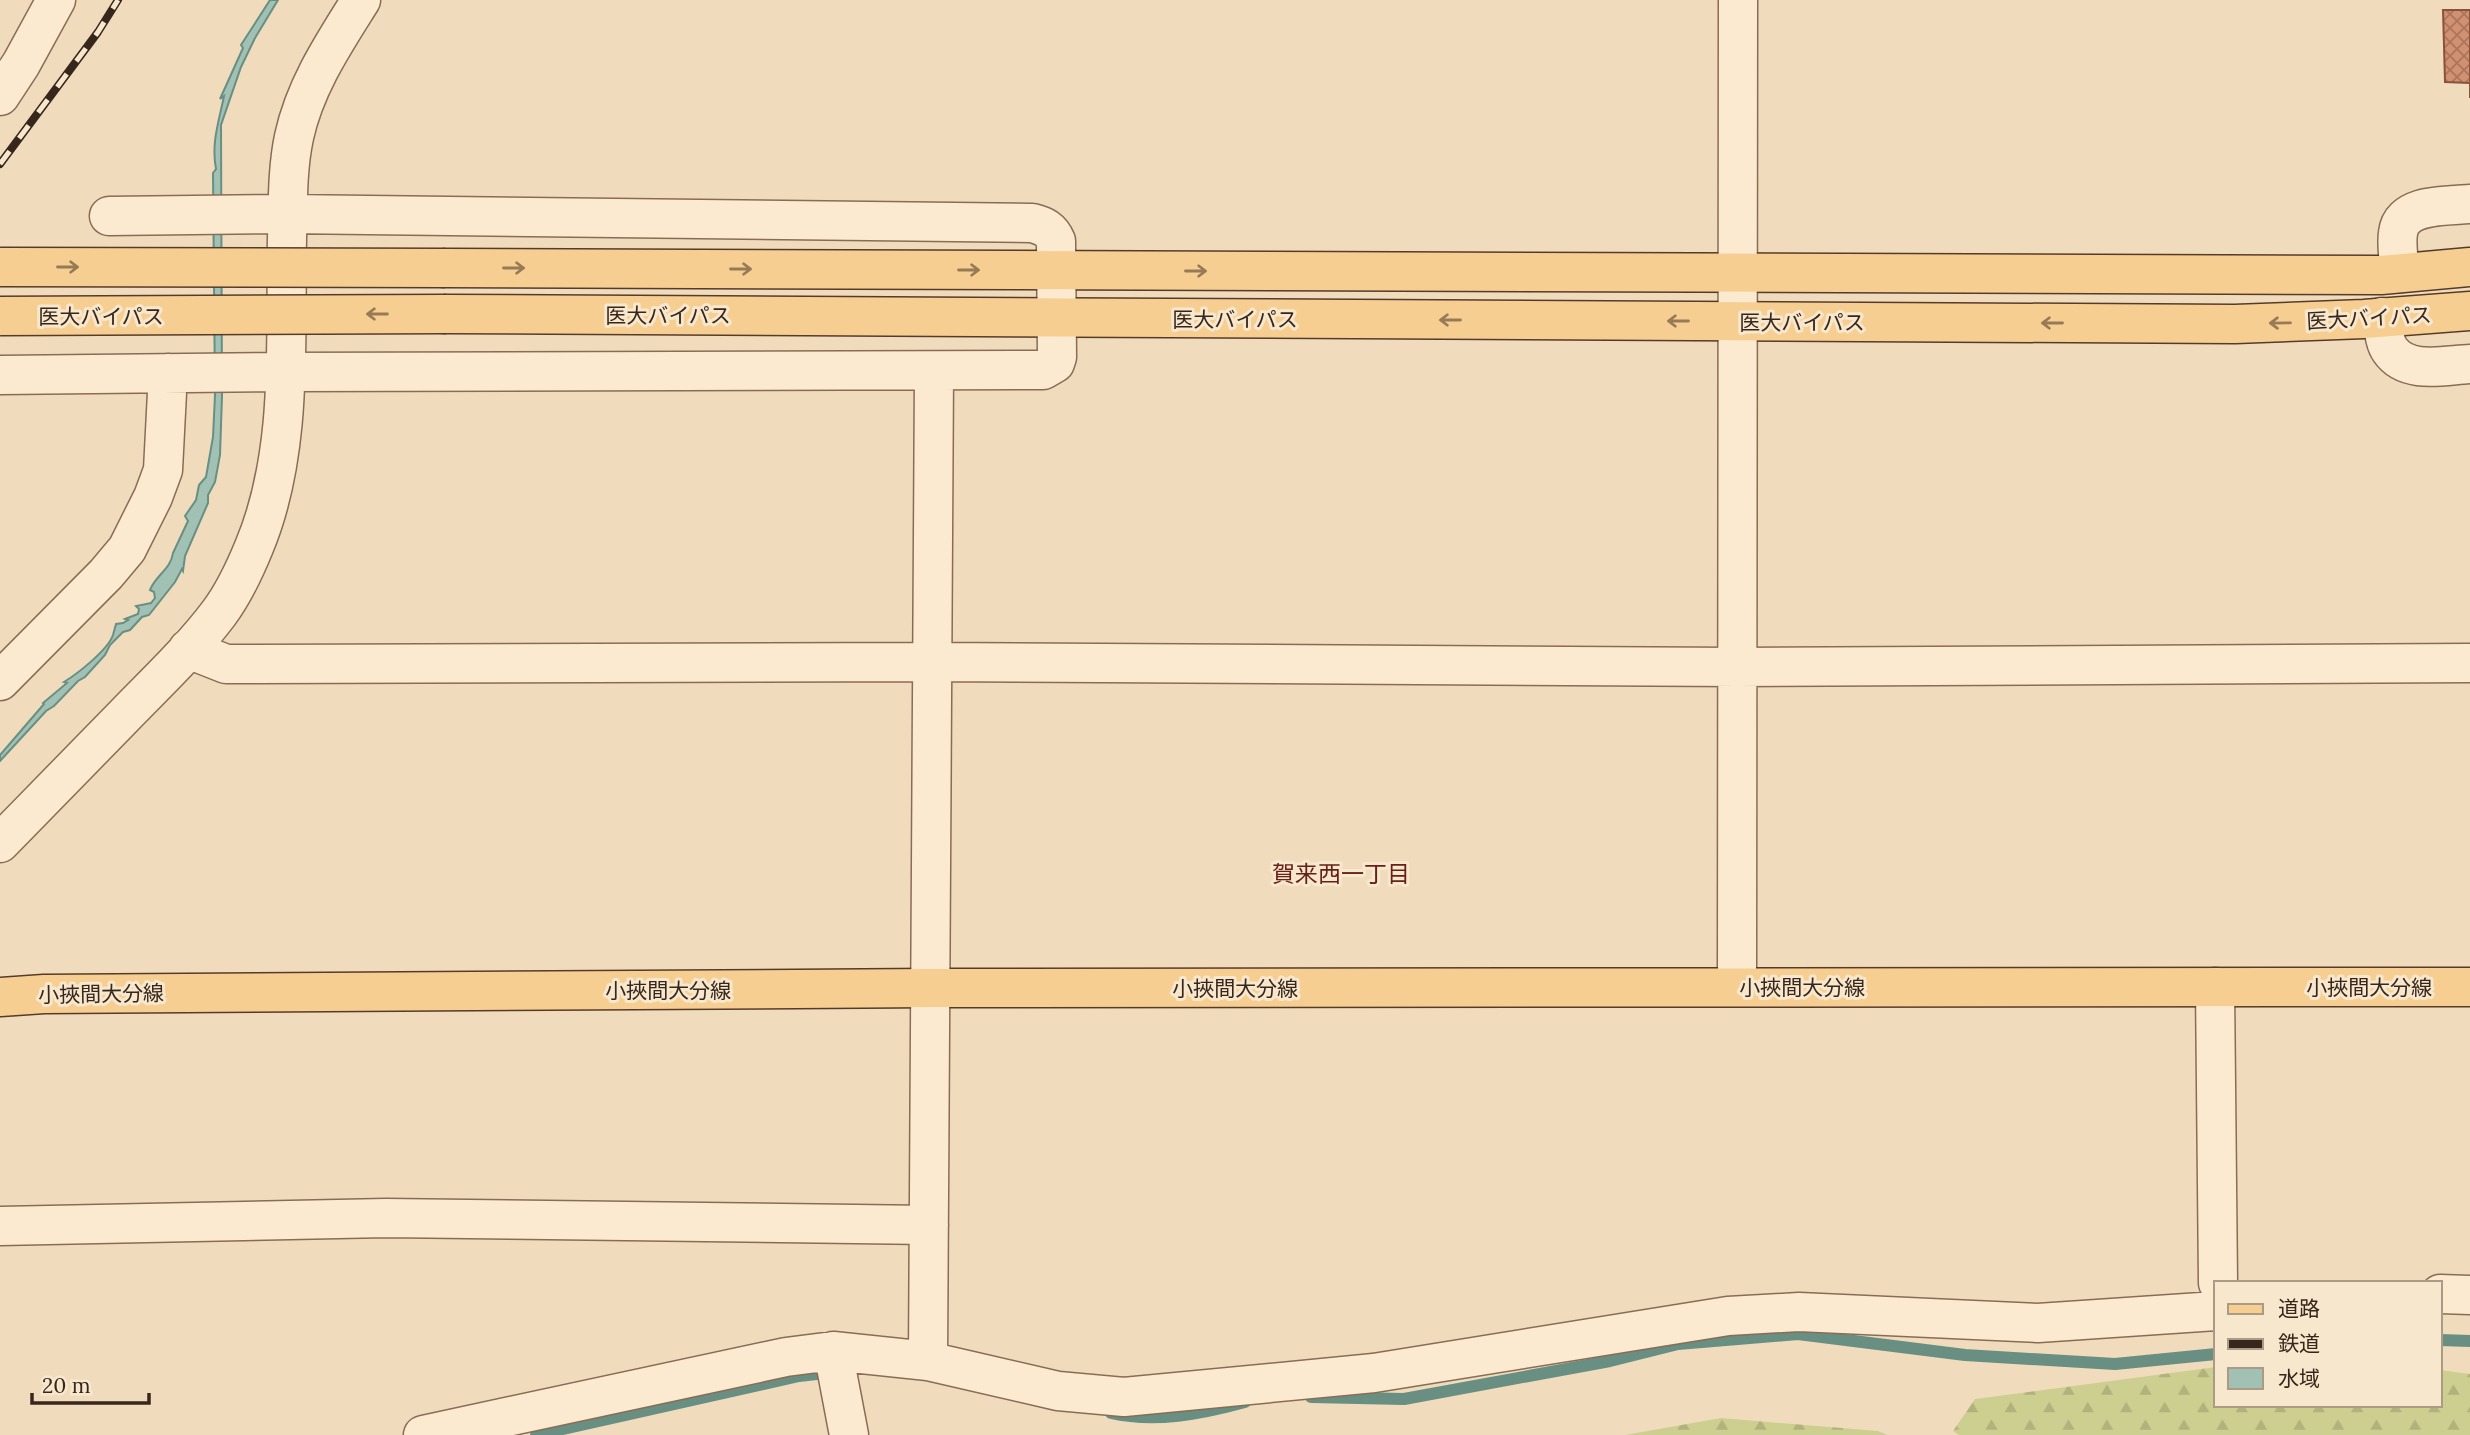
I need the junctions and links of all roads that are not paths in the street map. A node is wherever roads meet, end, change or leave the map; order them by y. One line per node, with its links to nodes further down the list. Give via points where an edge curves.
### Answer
1 (56, 0): 4 (street)
2 (361, 0): 6 (street, via 328,52 303,105 294,138)
3 (1738, 0): 11 (street)
4 (0, 96)
5 (2470, 204): 12 (street, via 2407,215 2398,232)
6 (287, 214): 7 (street); 10 (street, via 1032,223 1052,232); 20 (street)
7 (109, 216)
8 (0, 267): 10 (main road, 医大バイパス, one-way to 10, bridge)
9 (2463, 268): 12 (main road, 医大バイパス)
10 (1056, 270): 11 (main road, 医大バイパス, one-way to 11); 16 (street)
11 (1737, 272): 12 (main road, 医大バイパス); 17 (street)
12 (2400, 273)
13 (2470, 311): 15 (main road, 医大バイパス)
14 (0, 316): 16 (main road, 医大バイパス, one-way to 14, bridge)
15 (2382, 317): 17 (main road, 医大バイパス, one-way to 17, via 2235,324); 18 (street, via 2390,351 2401,360 2425,367)
16 (1057, 318): 17 (main road, 医大バイパス, one-way to 16); 19 (street, via 1057,357 1051,367)
17 (1737, 321): 26 (street)
18 (2470, 363)
19 (934, 371): 20 (street); 24 (street)
20 (284, 372): 21 (street); 23 (street, via 276,473 255,544 220,612)
21 (168, 373): 22 (street); 27 (street, via 163,470 127,549)
22 (0, 375)
23 (188, 649): 24 (street, via 226,664); 28 (street)
24 (931, 662): 26 (street); 32 (street)
25 (2470, 663): 26 (street)
26 (1737, 667): 30 (street)
27 (0, 681)
28 (0, 843)
29 (2470, 986): 31 (main road, 小挾間大分線)
30 (1737, 987): 31 (main road, 小挾間大分線); 32 (main road, 小挾間大分線)
31 (2215, 987): 36 (street)
32 (931, 988): 33 (main road, 小挾間大分線); 34 (street)
33 (0, 997)
34 (929, 1225): 35 (street, via 386,1218); 41 (street)
35 (0, 1226)
36 (2218, 1281)
37 (2442, 1294): 38 (street)
38 (2470, 1295)
39 (2214, 1311): 41 (street, via 2038,1323 1799,1312 1728,1316 1374,1373 1124,1397 1058,1391)
40 (833, 1351): 41 (street); 42 (street, via 786,1357); 43 (street)
41 (929, 1361)
42 (423, 1435)
43 (849, 1435)

